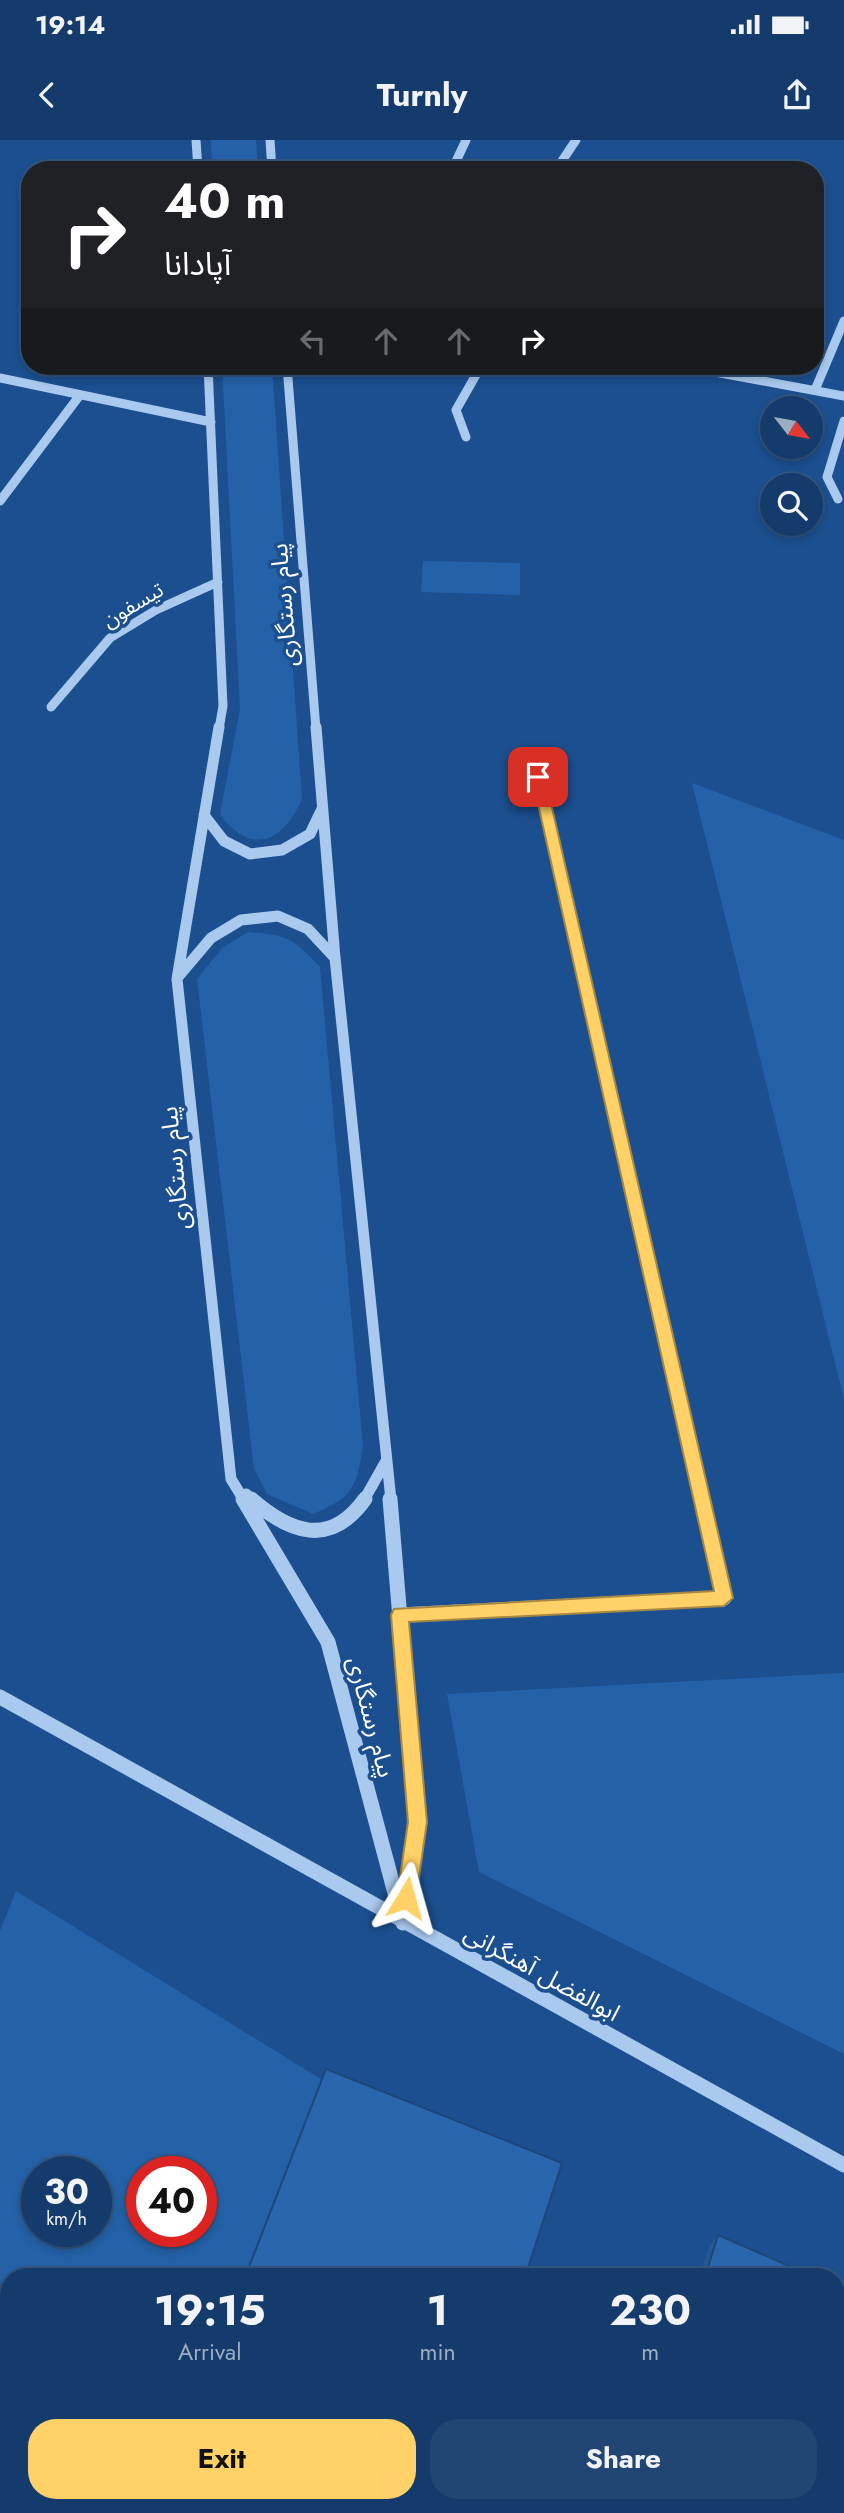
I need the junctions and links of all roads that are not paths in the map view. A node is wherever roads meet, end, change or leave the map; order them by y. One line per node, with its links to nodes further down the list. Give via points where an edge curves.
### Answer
1 (196, 140): 5 (street)
2 (270, 140): 6 (street)
3 (466, 140): 7 (street)
4 (576, 140): 8 (street)
5 (197, 161)
6 (271, 161)
7 (456, 161)
8 (562, 161)
9 (844, 321): 10 (street)
10 (824, 369)
11 (208, 375): 21 (street, پیام رستگاری)
12 (288, 375): 28 (street, پیام رستگاری)
13 (476, 375): 22 (street, via 456,410)
14 (732, 375): 17 (street)
15 (821, 375): 17 (street)
16 (0, 379): 18 (street)
17 (815, 390): 19 (street)
18 (80, 395): 21 (street); 24 (street)
19 (844, 396)
20 (844, 421): 23 (street, via 827,477)
21 (211, 422): 25 (street, پیام رستگاری)
22 (466, 437)
23 (838, 499)
24 (0, 500)
25 (218, 582): 26 (street, تیسفون, via 156,610 110,638); 29 (street, پیام رستگاری, via 223,705)
26 (51, 707)
27 (538, 777): 34 (street, via 724,1598)
28 (323, 808): 29 (street, via 310,834 282,850 250,854 224,841); 30 (street, پیام رستگاری)
29 (204, 815): 31 (street, پیام رستگاری)
30 (335, 958): 31 (street, via 308,929 278,916 241,920 211,939); 32 (street, پیام رستگاری)
31 (177, 979): 33 (street, پیام رستگاری)
32 (387, 1457): 33 (street, via 372,1493 350,1519 323,1532 293,1529 264,1512); 34 (street, پیام رستگاری)
33 (232, 1479): 36 (street, پیام رستگاری, via 328,1643)
34 (400, 1615): 36 (street, پیام رستگاری, via 417,1822)
35 (0, 1697): 36 (street, ابوالفضل آهنگرانی)
36 (403, 1923): 37 (street, ابوالفضل آهنگرانی)
37 (844, 2165)

